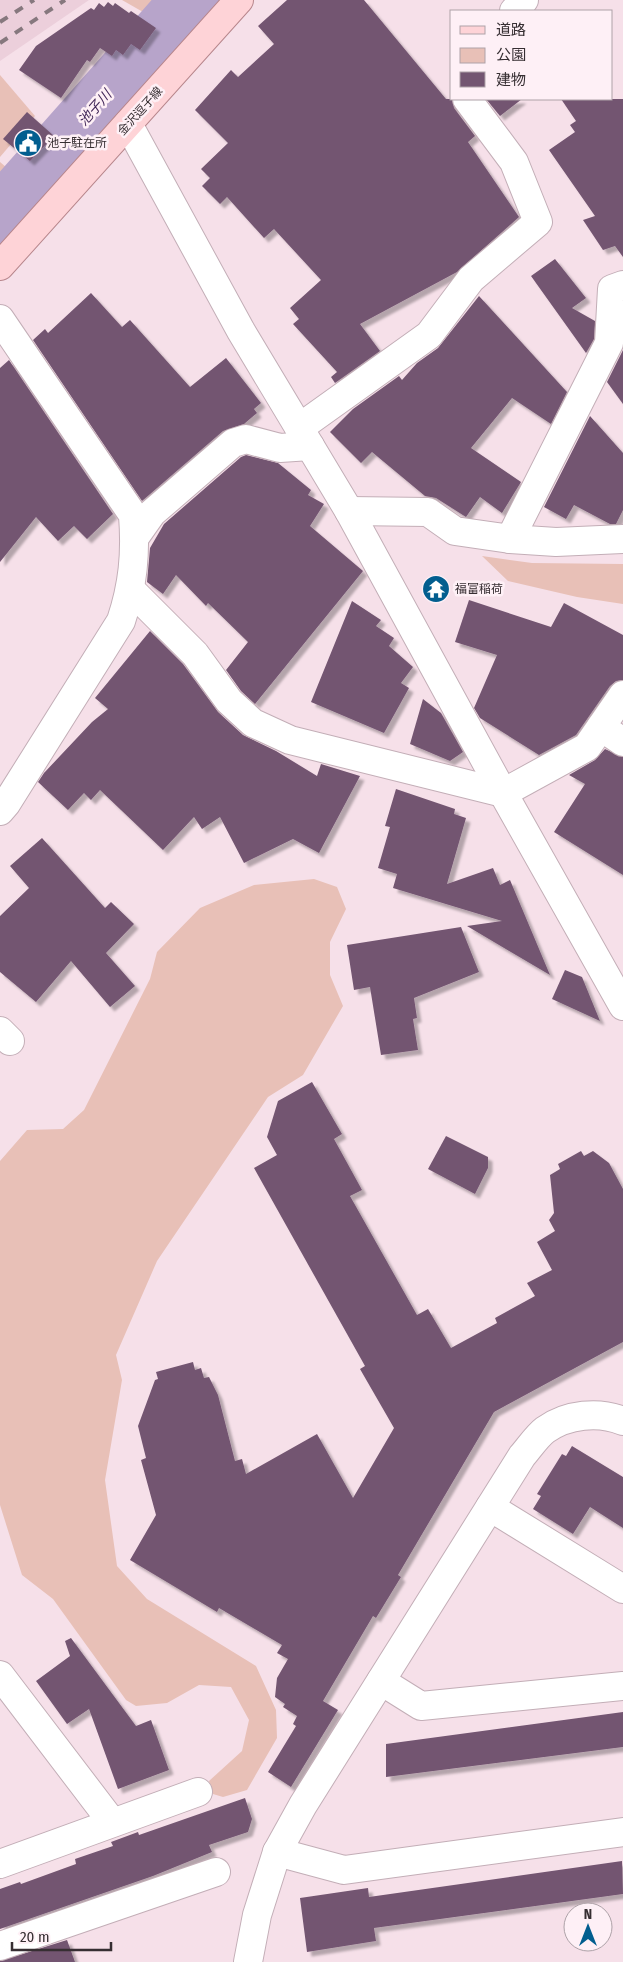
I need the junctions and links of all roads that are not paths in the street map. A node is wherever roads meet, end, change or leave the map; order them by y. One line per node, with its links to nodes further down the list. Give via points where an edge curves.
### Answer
1 (239, 0): 5 (main road, 金沢逗子線)
2 (524, 0): 3 (street)
3 (515, 10)
4 (468, 100): 9 (street, via 514,162 538,222 472,279 429,335)
5 (128, 124): 6 (main road, 金沢逗子線); 9 (street)
6 (0, 266)
7 (623, 284): 12 (street, via 612,289 608,343)
8 (0, 319): 11 (street, via 133,515)
9 (304, 437): 10 (street); 11 (street, via 280,448 246,439 233,443 152,513)
10 (349, 512): 12 (street, via 428,512 455,531); 18 (street)
11 (135, 537): 14 (street)
12 (510, 539): 13 (street, via 556,542)
13 (623, 539)
14 (131, 590): 18 (street, via 196,654 229,701 253,723 290,740); 19 (street, via 121,621)
15 (623, 695): 16 (street)
16 (601, 727): 17 (street); 18 (street, via 587,747)
17 (623, 742)
18 (503, 794): 20 (street)
19 (0, 810)
20 (620, 995)
21 (623, 1421): 22 (street, via 612,1416 576,1416 545,1430 522,1456)
22 (490, 1507): 23 (street); 25 (street)
23 (623, 1588)
24 (0, 1675): 28 (street)
25 (381, 1680): 26 (street, via 421,1706); 30 (street, via 302,1805)
26 (623, 1686)
27 (198, 1792): 28 (street)
28 (112, 1822): 31 (street)
29 (623, 1832): 30 (street, via 344,1870)
30 (278, 1852): 34 (street, via 257,1915)
31 (0, 1864)
32 (216, 1872): 33 (street)
33 (0, 1946)
34 (248, 1962)

